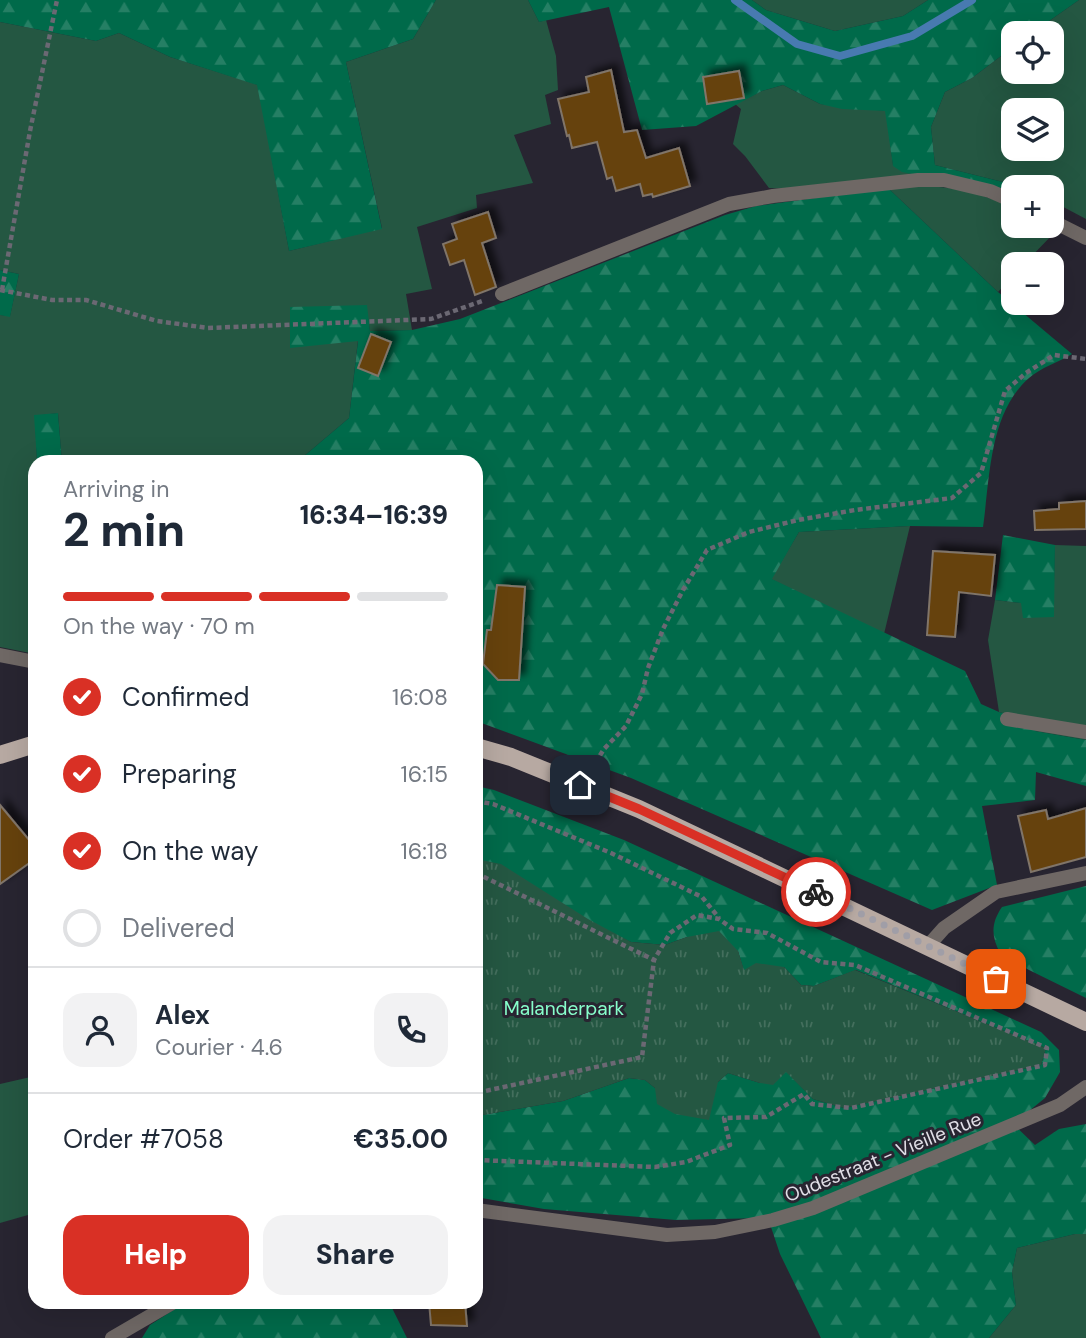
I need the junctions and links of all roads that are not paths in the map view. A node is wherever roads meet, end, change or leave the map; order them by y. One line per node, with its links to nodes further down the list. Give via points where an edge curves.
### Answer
1 (1001, 196): 4 (street, via 944,180 918,180 729,204)
2 (1064, 226): 3 (street)
3 (1086, 238)
4 (502, 294)
5 (0, 655): 6 (street)
6 (28, 661)
7 (1007, 719): 8 (street)
8 (1086, 732)
9 (28, 746): 11 (main road)
10 (483, 749): 13 (main road, via 639,809)
11 (0, 755)
12 (1086, 873): 13 (street, via 996,892 944,928)
13 (929, 946): 14 (main road)
14 (1086, 1023)
15 (1086, 1087): 16 (street, Oudestraat - Vieille Rue, via 1060,1105 813,1208 738,1228 667,1235)
16 (483, 1211)
17 (162, 1309): 18 (street)
18 (112, 1338)

